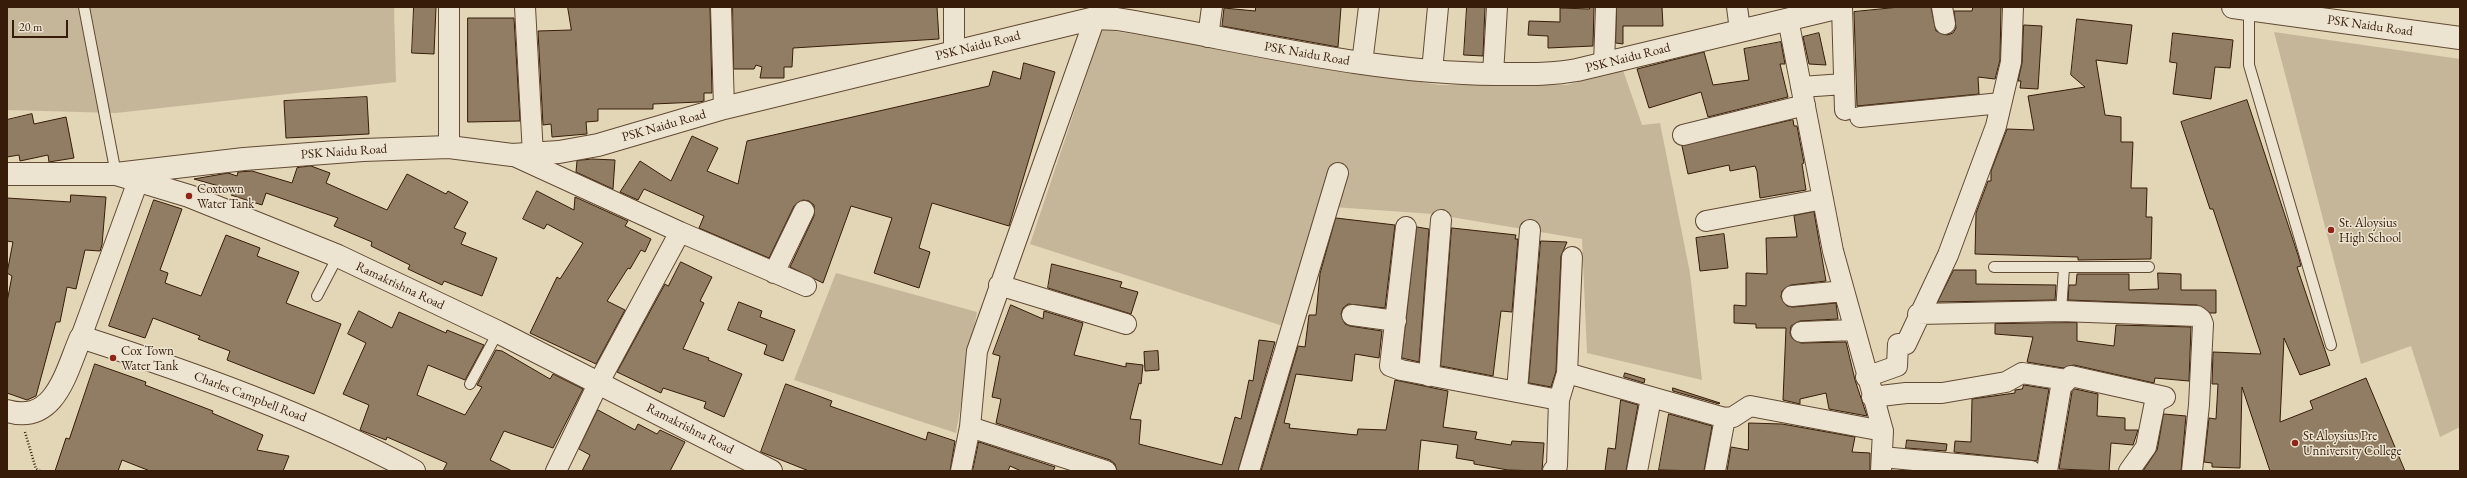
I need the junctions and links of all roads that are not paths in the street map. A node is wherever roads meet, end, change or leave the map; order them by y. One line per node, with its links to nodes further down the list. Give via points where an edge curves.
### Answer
1 (84, 7): 35 (lane)
2 (449, 7): 31 (street)
3 (526, 7): 32 (street)
4 (721, 7): 29 (street)
5 (954, 7): 21 (street)
6 (1212, 7): 19 (street)
7 (1369, 7): 22 (street)
8 (1438, 7): 24 (street)
9 (1497, 7): 25 (street)
10 (1606, 7): 23 (street)
11 (1737, 7): 18 (street)
12 (1841, 7): 15 (street, PSK Naidu Road); 26 (street)
13 (2013, 7): 28 (street, via 2011,62)
14 (2241, 8): 20 (street, PSK Naidu Road); 64 (lane, via 2249,65)
15 (1810, 10): 17 (street, PSK Naidu Road)
16 (1095, 18): 19 (street, PSK Naidu Road, via 1117,19); 21 (street, PSK Naidu Road); 50 (street)
17 (1788, 19): 18 (street, PSK Naidu Road); 27 (street)
18 (1740, 30): 23 (street, PSK Naidu Road)
19 (1208, 37): 22 (street, PSK Naidu Road)
20 (2460, 38)
21 (954, 52): 29 (street, PSK Naidu Road)
22 (1362, 63): 24 (street, PSK Naidu Road)
23 (1604, 64): 25 (street, PSK Naidu Road, via 1563,73)
24 (1432, 71): 25 (street, PSK Naidu Road)
25 (1493, 74)
26 (1844, 84): 27 (street); 28 (street, via 1852,114)
27 (1803, 96): 30 (street); 37 (street)
28 (2001, 103): 56 (street, via 1996,126 1948,255)
29 (724, 108): 32 (street, PSK Naidu Road, via 598,145)
30 (1683, 135)
31 (449, 147): 32 (street, PSK Naidu Road); 35 (street, PSK Naidu Road, via 244,159)
32 (523, 155): 43 (street)
33 (1338, 173): 86 (street)
34 (7, 174): 35 (street, Ramakrishna Road)
35 (116, 174): 36 (street, Ramakrishna Road)
36 (138, 181): 44 (street, Ramakrishna Road, via 189,196); 63 (street)
37 (1823, 199): 40 (street); 52 (street)
38 (804, 211): 49 (street)
39 (1441, 220): 66 (street)
40 (1706, 221)
41 (1406, 227): 58 (street)
42 (1530, 230): 71 (street)
43 (680, 232): 49 (street); 69 (street)
44 (338, 256): 53 (lane); 61 (street, Ramakrishna Road)
45 (1572, 257): 65 (street)
46 (2149, 267): 48 (lane)
47 (1994, 268): 48 (lane)
48 (2064, 268): 55 (lane)
49 (774, 273): 51 (street)
50 (999, 285): 59 (street); 77 (street, via 977,351)
51 (806, 286)
52 (1844, 291): 54 (street); 60 (street)
53 (317, 296)
54 (1792, 296)
55 (2061, 311): 56 (street); 92 (street, via 2190,314 2201,319 2199,405)
56 (1918, 314): 67 (street, via 1906,344 1898,344 1897,366)
57 (1352, 315): 58 (street)
58 (1396, 321): 66 (street, via 1390,366)
59 (1126, 324)
60 (1854, 330): 62 (street); 67 (street)
61 (498, 332): 69 (street, Ramakrishna Road); 70 (lane)
62 (1801, 332)
63 (81, 337): 75 (street, via 58,392 51,401 36,412); 81 (street, Charles Campbell Road, via 157,361 290,411 358,441)
64 (2331, 345)
65 (1567, 373): 73 (street); 74 (street)
66 (1429, 376): 71 (street)
67 (1866, 377): 72 (street)
68 (2066, 380): 72 (street, via 2022,373 2006,382 1942,393 1906,393); 90 (street, via 2061,387); 91 (street, via 2071,376 2165,397 2155,402 2146,447)
69 (598, 382): 82 (street); 83 (street, Ramakrishna Road)
70 (470, 384)
71 (1516, 391): 74 (street)
72 (1872, 397): 78 (street)
73 (1651, 398): 76 (street); 87 (street)
74 (1559, 400): 80 (street)
75 (13, 413)
76 (1725, 418): 78 (street, via 1732,417 1750,406); 88 (street)
77 (970, 427): 84 (street); 85 (street)
78 (1883, 431): 79 (street)
79 (1881, 464): 89 (street)
80 (1555, 469)
81 (414, 471)
82 (556, 471)
83 (771, 471)
84 (961, 471)
85 (1106, 471)
86 (1249, 471)
87 (1637, 471)
88 (1715, 471)
89 (2031, 471)
90 (2047, 471)
91 (2129, 471)
92 (2192, 471)

